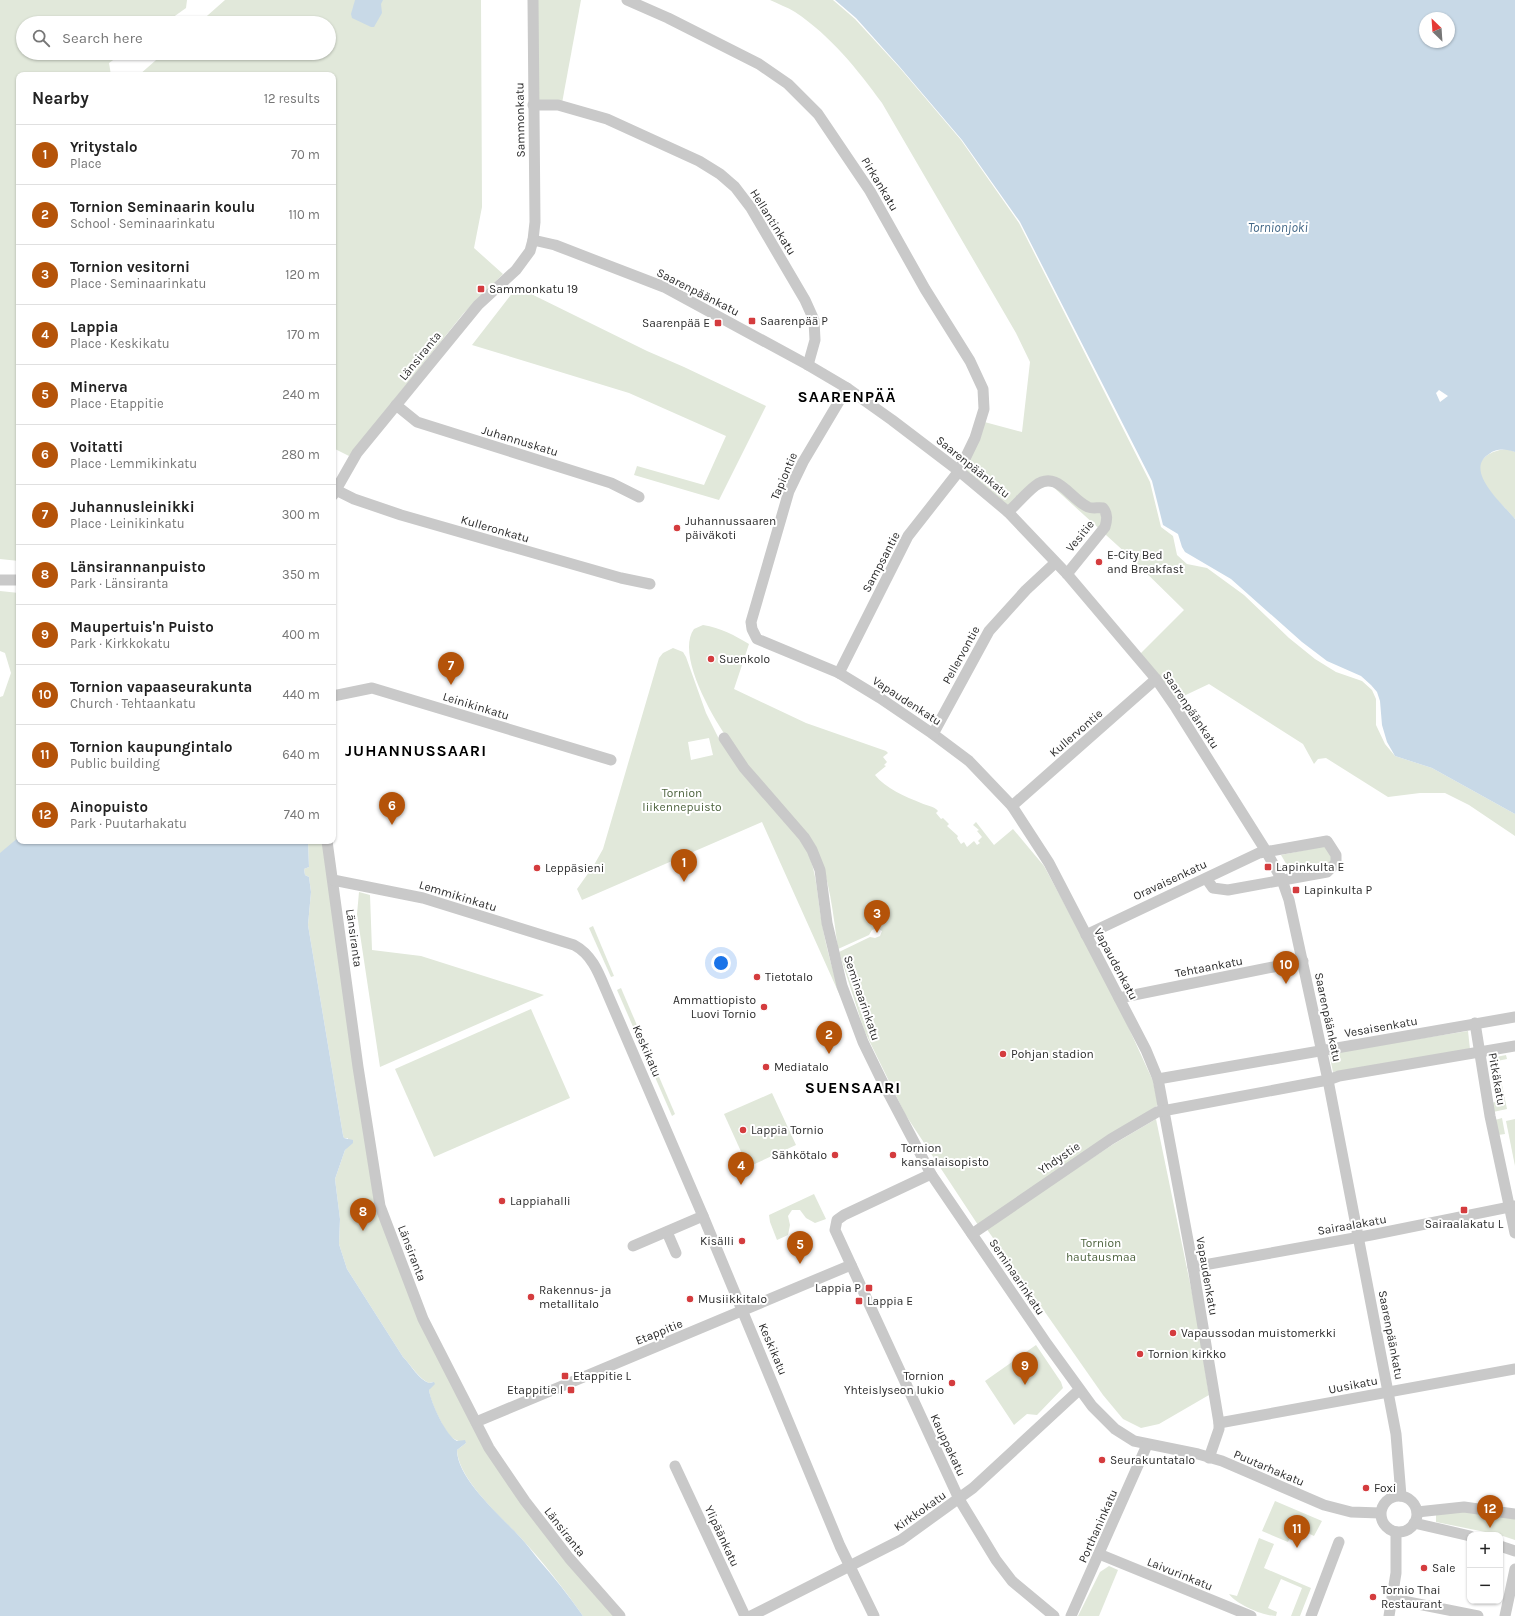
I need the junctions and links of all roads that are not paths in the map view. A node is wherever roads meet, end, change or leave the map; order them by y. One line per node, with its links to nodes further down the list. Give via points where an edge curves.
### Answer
1 (533, 0): 3 (street, Sammonkatu)
2 (627, 0): 8 (street, Pirkankatu, via 759,64 788,84 818,114 840,144 970,361 983,389 984,409 975,438)
3 (533, 105): 4 (street, Sammonkatu); 5 (street, Hellantinkatu, via 558,105 607,119 700,161 735,187 751,208 814,320 815,340)
4 (533, 240): 5 (street, Saarenpäänkatu, via 555,245 664,288); 7 (street, Länsiranta, via 530,251 516,270 478,305)
5 (808, 365): 6 (street, Saarenpäänkatu)
6 (847, 388): 8 (street, Saarenpäänkatu); 18 (street, Tapiontie, via 803,462 789,491 751,622)
7 (396, 405): 9 (street, Länsiranta, via 357,453); 11 (street, Juhannuskatu, via 417,422 611,483)
8 (959, 471): 12 (street, Saarenpäänkatu); 19 (street, Sampsantie, via 908,536)
9 (336, 489)
10 (336, 493): 17 (street, Kulleronkatu, via 401,515 620,578)
11 (639, 497)
12 (1008, 512): 13 (street, Saarenpäänkatu); 14 (street, Vesitie, via 1036,486 1051,481 1059,484 1087,506 1103,508 1107,514 1105,527)
13 (1055, 563): 14 (street, Saarenpäänkatu); 22 (street, Pellervontie, via 1026,590 989,631)
14 (1067, 574): 20 (street, Saarenpäänkatu)
15 (0, 580): 16 (street)
16 (16, 580)
17 (650, 584)
18 (752, 629): 19 (street, Vapaudenkatu, via 758,639)
19 (838, 673): 22 (street, Vapaudenkatu)
20 (1156, 680): 25 (street, Kullervontie); 27 (street, Saarenpäänkatu)
21 (336, 695): 24 (street, Leinikinkatu, via 372,688)
22 (933, 734): 25 (street, Vapaudenkatu, via 969,761)
23 (724, 738): 43 (street, Seminaarinkatu, via 744,768 804,837 812,850 820,870 833,955 852,1017)
24 (611, 760)
25 (1012, 806): 31 (street, Vapaudenkatu, via 1049,863)
26 (328, 844): 29 (street, Länsiranta)
27 (1266, 851): 28 (street, Oravaisenkatu); 30 (street, Saarenpäänkatu); 30 (street, Oravaisenkatu, via 1327,841 1332,846 1336,863 1330,870)
28 (1206, 878): 30 (street, via 1213,888 1222,891); 31 (street, Oravaisenkatu)
29 (333, 880): 32 (street, Lemmikinkatu, via 423,898); 58 (street, Länsiranta, via 380,1206 423,1319)
30 (1282, 880): 33 (street, Saarenpäänkatu)
31 (1086, 935): 34 (street, Vapaudenkatu)
32 (574, 945): 45 (street, Keskikatu, via 584,950 599,974)
33 (1303, 961): 34 (street, Tehtaankatu); 38 (street, Saarenpäänkatu)
34 (1119, 998): 40 (street, Vapaudenkatu)
35 (1515, 1017): 36 (street, Vesaisenkatu)
36 (1474, 1023): 38 (street, Vesaisenkatu); 39 (street, Pitkäkatu)
37 (1515, 1046): 39 (street)
38 (1321, 1051): 40 (street, Vesaisenkatu); 41 (street, Saarenpäänkatu)
39 (1479, 1052): 41 (street); 44 (street, Pitkäkatu)
40 (1158, 1079): 42 (street, Vapaudenkatu)
41 (1328, 1080): 42 (street); 49 (street, Saarenpäänkatu)
42 (1163, 1110): 48 (street, Yhdystie, via 1111,1139); 53 (street, Vapaudenkatu)
43 (931, 1174): 48 (street, Seminaarinkatu); 52 (street, Kauppakatu, via 836,1220 835,1230)
44 (1513, 1207): 47 (street, Pitkäkatu); 49 (street, Sairaalakatu)
45 (703, 1216): 46 (street); 54 (street, Keskikatu)
46 (667, 1232): 50 (street); 51 (street)
47 (1515, 1233)
48 (972, 1234): 56 (street, Seminaarinkatu)
49 (1359, 1237): 53 (street, Sairaalakatu); 57 (street, Saarenpäänkatu)
50 (634, 1246)
51 (676, 1253)
52 (851, 1265): 54 (street, Etappitie); 64 (street, Kauppakatu)
53 (1193, 1267): 59 (street, Vapaudenkatu)
54 (743, 1311): 58 (street, Etappitie); 75 (street, Keskikatu)
55 (1515, 1368): 57 (street, Uusikatu)
56 (1079, 1390): 60 (street, Seminaarinkatu, via 1115,1430); 64 (street, Kirkkokatu)
57 (1388, 1392): 59 (street, Uusikatu); 63 (street, Saarenpäänkatu, via 1396,1434)
58 (476, 1422): 78 (street, Länsiranta, via 489,1448 525,1501 569,1558)
59 (1219, 1423): 61 (street, Vapaudenkatu)
60 (1147, 1445): 61 (street, Puutarhakatu); 74 (street, Porthaninkatu)
61 (1209, 1458): 66 (street, Puutarhakatu, via 1324,1505 1351,1512)
62 (675, 1466): 79 (street, Ylipäänkatu)
63 (1401, 1496): 65 (street, via 1412,1501); 66 (street, via 1395,1496 1385,1502)
64 (960, 1499): 75 (street, Kirkkokatu, via 901,1540); 82 (street, Kauppakatu, via 996,1560 1012,1581)
65 (1417, 1512): 67 (street, via 1464,1507); 68 (street)
66 (1380, 1513): 69 (street, via 1384,1524)
67 (1515, 1514)
68 (1414, 1523): 69 (street, via 1405,1531); 70 (street)
69 (1396, 1532): 77 (street)
70 (1467, 1535)
71 (1339, 1542): 85 (street)
72 (1503, 1547): 73 (street)
73 (1515, 1550)
74 (1099, 1554): 83 (street, Porthaninkatu); 84 (street, Laivurinkatu)
75 (850, 1566): 80 (street, Kirkkokatu); 81 (street, Keskikatu)
76 (1515, 1569): 88 (street)
77 (1393, 1599): 86 (street); 87 (street)
78 (620, 1616)
79 (745, 1616)
80 (751, 1616)
81 (874, 1616)
82 (1054, 1616)
83 (1071, 1616)
84 (1251, 1616)
85 (1311, 1616)
86 (1389, 1616)
87 (1478, 1616)
88 (1505, 1616)

